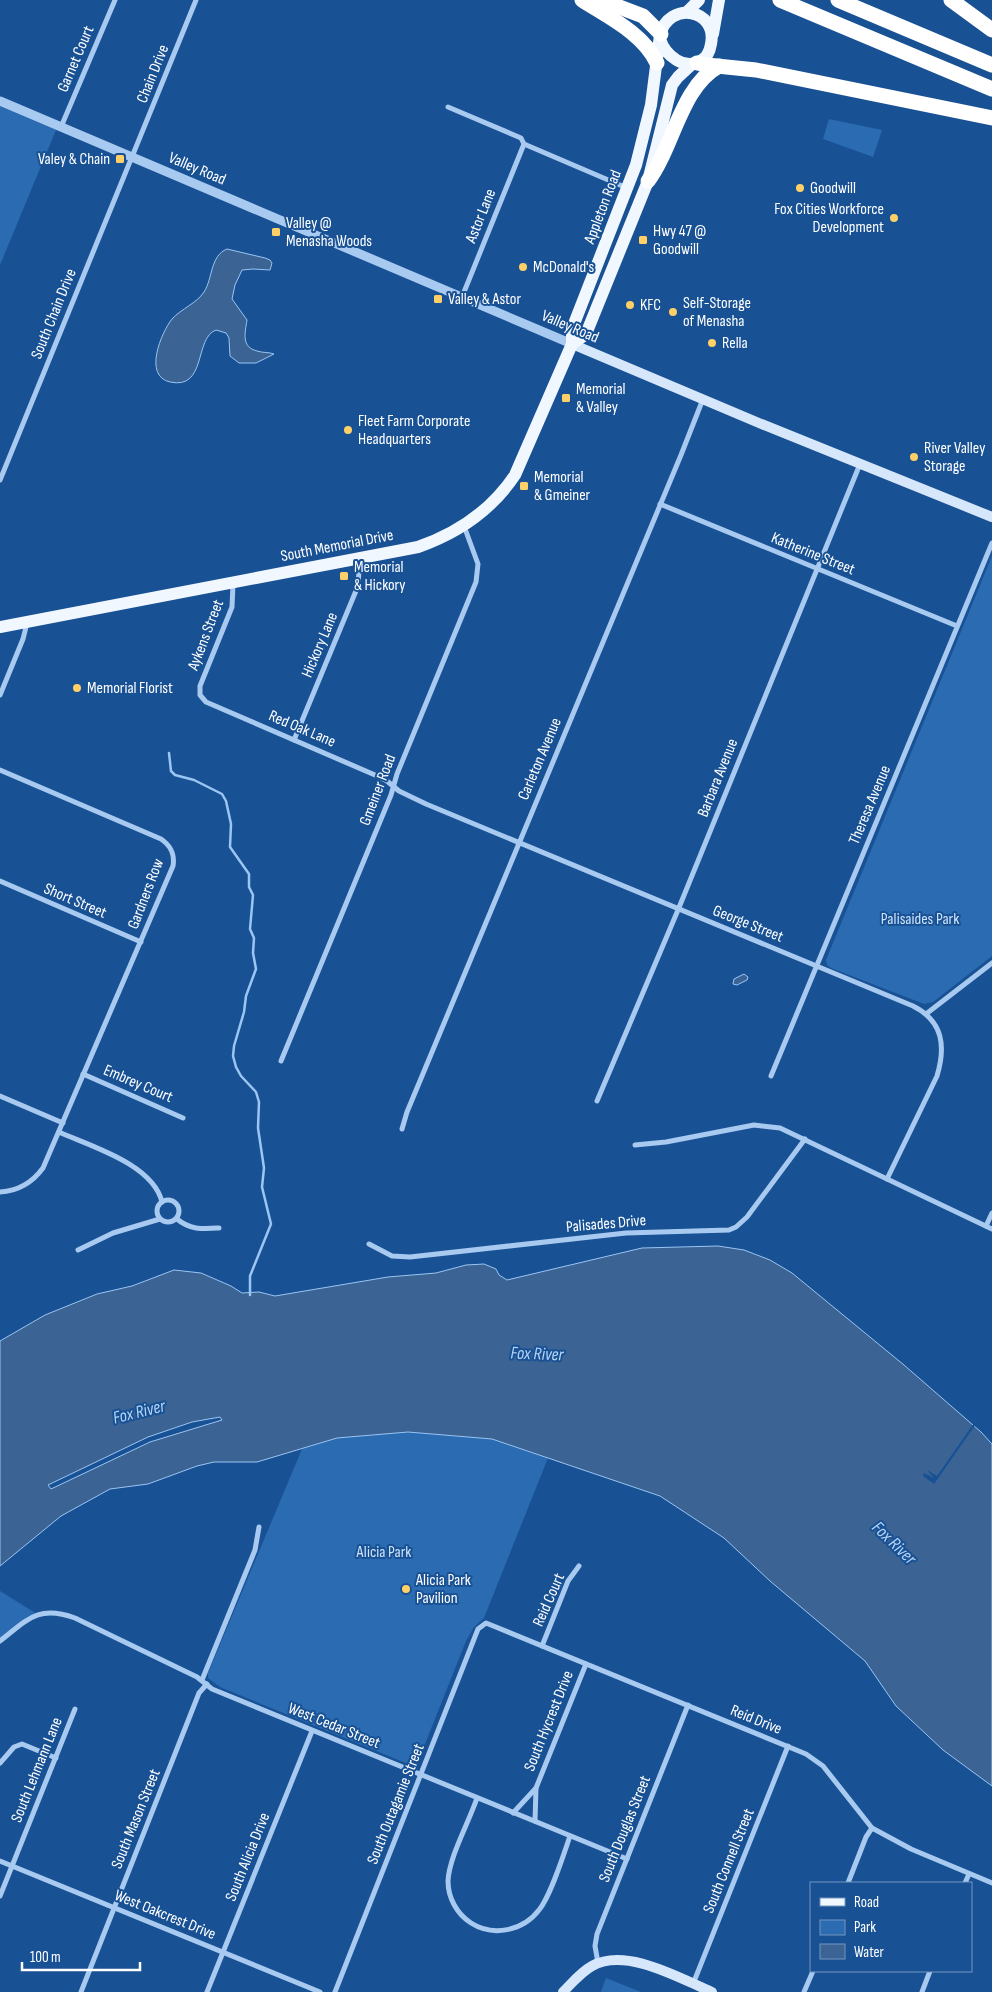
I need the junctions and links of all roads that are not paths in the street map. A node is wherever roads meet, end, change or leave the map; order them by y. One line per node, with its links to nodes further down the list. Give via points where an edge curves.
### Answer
1 (115, 0): 22 (street, Garnet Court)
2 (196, 0): 24 (street, Chain Drive)
3 (582, 0): 14 (highway, via 638,38)
4 (601, 0): 12 (highway, via 643,16)
5 (699, 0): 10 (main road)
6 (719, 0): 13 (main road)
7 (780, 0): 18 (highway)
8 (838, 0): 16 (highway)
9 (950, 0): 11 (highway)
10 (686, 12): 12 (main road, via 671,17); 13 (main road, via 705,20)
11 (992, 30)
12 (660, 36): 14 (main road, Appleton Road); 15 (main road, via 670,56 682,63)
13 (712, 42): 15 (main road, via 707,55)
14 (657, 63): 26 (main road, Appleton Road, via 645,133)
15 (695, 63): 17 (highway); 25 (main road, Appleton Road, via 672,85)
16 (992, 65)
17 (719, 66): 21 (highway, via 756,70); 25 (highway, via 708,72 696,88 661,163)
18 (992, 89)
19 (0, 101): 22 (street, Valley Road)
20 (448, 107): 23 (street, via 521,138)
21 (992, 118)
22 (61, 127): 24 (street, Valley Road)
23 (524, 144): 26 (street); 27 (street, Astor Lane)
24 (132, 158): 27 (street, Valley Road); 31 (street, South Chain Drive)
25 (648, 181): 28 (main road, Appleton Road, via 586,334)
26 (628, 189): 28 (main road, Appleton Road, via 572,328)
27 (462, 297): 28 (street, Valley Road)
28 (572, 344): 29 (main road, Valley Road); 34 (main road, South Memorial Drive, via 515,475 495,501)
29 (703, 399): 30 (main road, Valley Road); 32 (street, Carleton Avenue)
30 (860, 464): 33 (main road, Valley Road); 37 (street, Barbara Avenue)
31 (0, 480)
32 (660, 504): 37 (street, Katherine Street); 47 (street, Carleton Avenue)
33 (992, 518)
34 (464, 526): 36 (main road, South Memorial Drive, via 418,547); 46 (street, Gmeiner Road, via 478,564 476,582)
35 (992, 544): 40 (street, Theresa Avenue)
36 (356, 559): 38 (main road, South Memorial Drive); 44 (street, Hickory Lane, via 358,586)
37 (817, 569): 40 (street, Katherine Street); 49 (street, Barbara Avenue)
38 (233, 582): 39 (main road, South Memorial Drive); 43 (street, Aykens Street, via 232,607 200,686)
39 (27, 622): 41 (main road, South Memorial Drive); 42 (street)
40 (957, 626): 52 (street, Theresa Avenue)
41 (0, 627)
42 (0, 695)
43 (200, 696): 44 (street, Red Oak Lane, via 206,702)
44 (294, 740): 46 (street, Red Oak Lane)
45 (0, 770): 50 (street, Gardners Row, via 170,846 173,866)
46 (394, 786): 47 (street, George Street, via 409,797); 54 (street, Gmeiner Road)
47 (519, 843): 49 (street, George Street); 61 (street, Carleton Avenue)
48 (0, 882): 50 (street, Short Street)
49 (678, 910): 52 (street, George Street); 58 (street, Barbara Avenue)
50 (141, 942): 55 (street, Gardners Row)
51 (992, 963): 53 (street)
52 (816, 966): 53 (street, George Street); 56 (street, Theresa Avenue)
53 (926, 1014): 65 (street, George Street, via 941,1038 941,1064)
54 (281, 1061)
55 (83, 1074): 59 (street, Embrey Court); 60 (street, Gardners Row)
56 (770, 1076)
57 (0, 1096): 60 (street)
58 (598, 1101)
59 (183, 1118)
60 (63, 1123): 62 (street, Gardners Row)
61 (402, 1129)
62 (59, 1132): 66 (street, Gardners Row, via 38,1176 21,1187); 67 (street, via 125,1161 150,1181)
63 (805, 1139): 64 (street, via 780,1128 754,1125); 65 (street); 73 (street, Palisades Drive, via 748,1217 729,1230 626,1233 401,1257)
64 (635, 1145)
65 (887, 1178): 72 (street)
66 (0, 1192)
67 (162, 1202): 69 (street, via 157,1208); 70 (street, via 176,1202 180,1212)
68 (992, 1213): 72 (street)
69 (160, 1219): 70 (street, via 170,1223); 74 (street, via 113,1233)
70 (177, 1219): 71 (street, via 193,1228)
71 (219, 1228)
72 (989, 1228)
73 (369, 1244)
74 (78, 1250)
75 (259, 1526): 81 (street, via 255,1550)
76 (579, 1566): 79 (street, Reid Court, via 568,1582)
77 (481, 1625): 79 (street, Reid Drive, via 493,1625); 89 (street, South Outagamie Street)
78 (0, 1641): 81 (street, West Cedar Street, via 37,1614 58,1613 75,1618)
79 (542, 1646): 80 (street, Reid Drive)
80 (586, 1664): 83 (street, Reid Drive); 90 (street, South Hycrest Drive)
81 (202, 1680): 82 (street, West Cedar Street)
82 (206, 1684): 85 (street, West Cedar Street); 104 (street, South Mason Street, via 199,1693)
83 (688, 1706): 86 (street, Reid Drive); 96 (street, South Douglas Street)
84 (75, 1709): 87 (street, South Lehmann Lane)
85 (312, 1730): 89 (street, West Cedar Street); 105 (street, South Alicia Drive)
86 (788, 1746): 94 (street, Reid Drive, via 823,1766); 109 (street, South Connell Street)
87 (56, 1758): 88 (street, via 22,1744 14,1747); 98 (street, South Lehmann Lane)
88 (0, 1763)
89 (421, 1775): 91 (street, West Cedar Street); 113 (street, South Outagamie Street)
90 (536, 1788): 92 (street, South Hycrest Drive); 93 (street, South Hycrest Drive)
91 (477, 1798): 92 (street, West Cedar Street); 95 (street, via 451,1865 448,1883 458,1911 482,1929 508,1930 534,1916 543,1904)
92 (514, 1813): 93 (street, West Cedar Street)
93 (535, 1821): 95 (street, West Cedar Street)
94 (872, 1828): 99 (street, Reid Drive); 100 (street)
95 (570, 1836): 96 (street, West Cedar Street)
96 (626, 1859): 106 (street, South Douglas Street, via 596,1938)
97 (0, 1861): 98 (street, West Oakcrest Drive)
98 (12, 1866): 103 (street, South Lehmann Lane); 104 (street, West Oakcrest Drive)
99 (968, 1874): 101 (street); 102 (street, Reid Drive)
100 (848, 1882)
101 (965, 1882)
102 (992, 1883)
103 (0, 1896)
104 (114, 1908): 105 (street, West Oakcrest Drive); 110 (street, South Mason Street)
105 (224, 1952): 111 (street, South Alicia Drive); 112 (street, West Oakcrest Drive)
106 (598, 1963): 109 (main road, via 632,1960); 114 (main road)
107 (813, 1972): 116 (street)
108 (930, 1972): 117 (street)
109 (693, 1984): 115 (main road)
110 (81, 1992)
111 (208, 1992)
112 (320, 1992)
113 (335, 1992)
114 (563, 1992)
115 (712, 1992)
116 (804, 1992)
117 (922, 1992)

